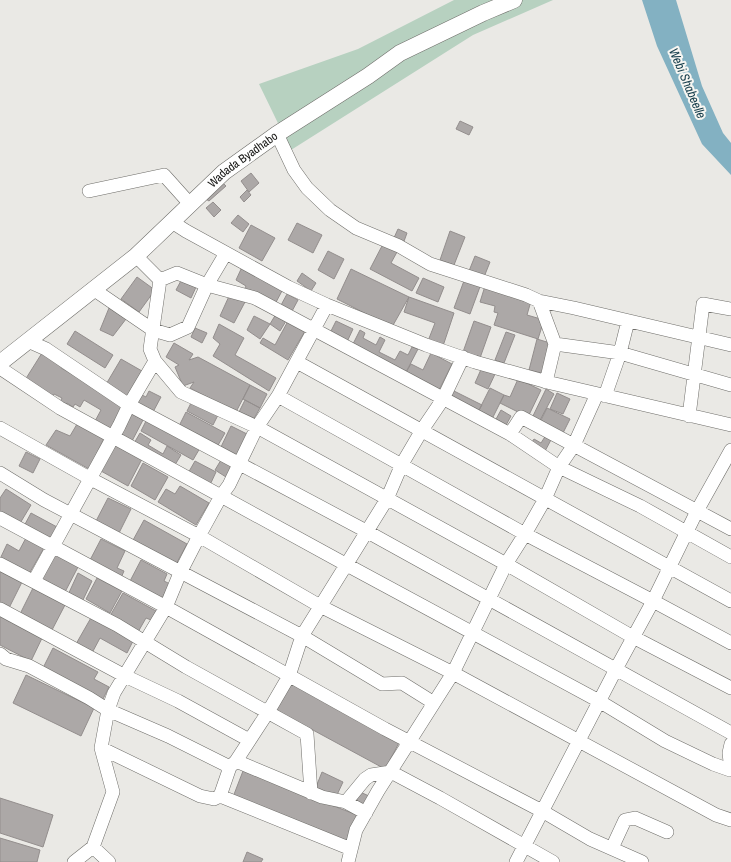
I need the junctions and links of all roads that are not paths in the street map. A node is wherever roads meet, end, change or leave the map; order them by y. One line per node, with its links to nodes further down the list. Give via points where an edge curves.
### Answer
1 (514, 0): 2 (main road, Wadada Byadhabo, via 400,53)
2 (277, 134): 4 (main road, Wadada Byadhabo, via 224,172); 11 (street, via 294,170 306,188 330,210 356,228 399,246 430,264)
3 (89, 192): 4 (street, via 164,175)
4 (190, 204): 5 (main road, Wadada Byadhabo)
5 (172, 222): 6 (street); 7 (main road, Wadada Byadhabo)
6 (226, 253): 9 (street); 12 (street)
7 (136, 256): 8 (street); 10 (main road, Wadada Byadhabo)
8 (160, 280): 9 (street, via 177,273); 15 (street)
9 (208, 285): 15 (street, via 188,327 170,335); 16 (street, via 255,298)
10 (93, 289): 15 (street); 18 (main road, Wadada Byadhabo)
11 (539, 301): 14 (street); 19 (street)
12 (326, 305): 16 (street); 22 (street)
13 (731, 309): 17 (street, via 702,304)
14 (628, 321): 17 (street); 21 (street)
15 (153, 330): 23 (street, via 150,349)
16 (314, 330): 24 (street); 32 (street)
17 (699, 337): 20 (street); 27 (street)
18 (28, 341): 25 (main road, Wadada Byadhabo); 33 (street, via 46,349)
19 (556, 344): 21 (street); 28 (street)
20 (731, 345)
21 (620, 353): 27 (street); 30 (street)
22 (463, 357): 28 (street); 32 (street)
23 (155, 361): 33 (street); 36 (street, via 180,392)
24 (297, 362): 31 (street); 38 (street)
25 (0, 363)
26 (0, 368): 40 (street, via 60,408)
27 (695, 375): 29 (street); 34 (street)
28 (546, 382): 30 (street)
29 (731, 385)
30 (601, 395): 34 (street); 41 (street)
31 (278, 396): 36 (street); 44 (street)
32 (443, 399): 38 (street); 39 (street)
33 (129, 405): 40 (street); 43 (street)
34 (689, 416): 35 (street)
35 (731, 425)
36 (257, 427): 43 (street); 49 (street)
37 (0, 428): 47 (street)
38 (422, 430): 44 (street); 50 (street)
39 (510, 434): 41 (street, via 522,417); 45 (street)
40 (113, 437): 47 (street); 48 (street)
41 (574, 445): 45 (street); 51 (street)
42 (731, 450): 51 (street)
43 (240, 463): 48 (street); 55 (street)
44 (402, 464): 49 (street); 57 (street)
45 (559, 467): 50 (street); 56 (street, via 640,506)
46 (0, 473): 52 (street)
47 (91, 479): 52 (street); 58 (street)
48 (221, 496): 58 (street); 63 (street)
49 (387, 499): 55 (street); 62 (street)
50 (545, 499): 57 (street); 64 (street)
51 (697, 511): 54 (street); 56 (street)
52 (71, 514): 59 (street); 65 (street)
53 (0, 518): 59 (street)
54 (731, 529)
55 (366, 531): 63 (street); 67 (street)
56 (687, 533): 60 (street); 64 (street)
57 (525, 534): 62 (street); 68 (street)
58 (199, 536): 65 (street); 70 (street)
59 (53, 547): 66 (street); 71 (street)
60 (731, 557)
61 (0, 564): 66 (street)
62 (506, 564): 67 (street); 75 (street)
63 (347, 565): 70 (street); 73 (street)
64 (670, 567): 68 (street); 69 (street)
65 (180, 573): 71 (street); 74 (street)
66 (34, 581): 76 (street)
67 (488, 599): 73 (street); 79 (street)
68 (653, 601): 75 (street); 77 (street)
69 (731, 601)
70 (320, 606): 74 (street); 80 (street)
71 (166, 607): 76 (street); 82 (street)
72 (0, 609): 81 (street)
73 (472, 633): 80 (street); 84 (street)
74 (302, 636): 82 (street); 85 (street, via 382,684 402,683)
75 (633, 637): 79 (street); 83 (street)
76 (145, 641): 81 (street); 87 (street, via 186,667)
77 (731, 643)
78 (0, 654): 86 (street, via 29,666)
79 (616, 669): 84 (street); 88 (street)
80 (453, 673): 85 (street); 90 (street)
81 (125, 676): 86 (street, via 114,693); 89 (street)
82 (289, 676): 87 (street); 91 (street)
83 (731, 688)
84 (599, 701): 90 (street); 95 (street, via 665,741)
85 (434, 703): 91 (street)
86 (108, 710): 92 (street); 94 (street)
87 (268, 712): 89 (street); 97 (street, via 307,734)
88 (731, 733)
89 (249, 740): 94 (street)
90 (579, 740): 100 (street); 102 (street, via 716,815)
91 (410, 742): 96 (street); 100 (street)
92 (101, 748): 98 (street, via 200,796 214,800); 105 (street, via 113,792)
93 (730, 750): 95 (street)
94 (233, 764): 97 (street); 98 (street)
95 (731, 770)
96 (391, 772): 99 (street, via 371,775); 101 (street); 104 (street)
97 (311, 793): 99 (street)
98 (220, 796): 106 (street)
99 (346, 802): 101 (street)
100 (542, 811): 104 (street); 107 (street, via 590,839)
101 (366, 812): 106 (street, via 356,830)
102 (731, 820)
103 (667, 832): 107 (street, via 635,818 625,820)
104 (524, 846): 111 (street); 112 (street)
105 (93, 847): 108 (street); 109 (street)
106 (351, 848): 110 (street)
107 (612, 848): 113 (street)
108 (74, 862)
109 (109, 862)
110 (348, 862)
111 (516, 862)
112 (553, 862)
113 (642, 862)

